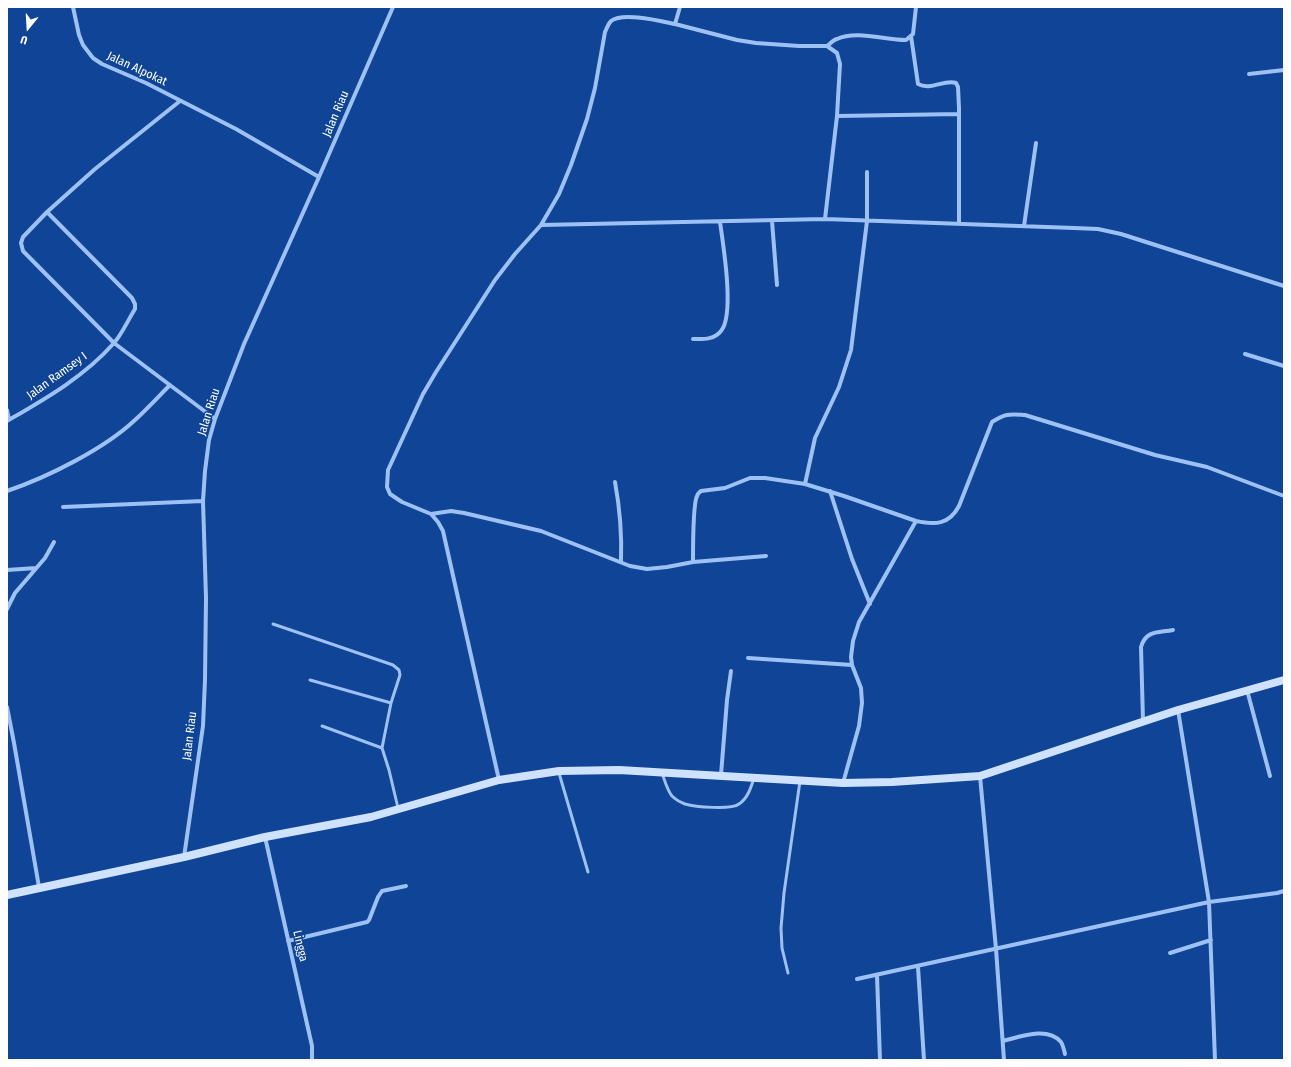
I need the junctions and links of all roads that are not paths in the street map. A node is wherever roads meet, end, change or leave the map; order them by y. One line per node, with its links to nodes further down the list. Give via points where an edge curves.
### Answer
1 (73, 7): 10 (street, Jalan Alpokat, via 78,35 93,58)
2 (393, 7): 15 (street, Jalan Riau)
3 (680, 7): 5 (street)
4 (916, 7): 6 (street)
5 (675, 24): 7 (street, via 744,41); 22 (street, via 624,17 614,19 608,24 595,88 580,141 559,194)
6 (911, 36): 7 (street, via 902,40 846,36 836,39); 11 (street, via 918,84 934,86 956,83)
7 (827, 46): 12 (street, via 837,54 839,60)
8 (1284, 70): 9 (street)
9 (1249, 74)
10 (180, 101): 15 (street, Jalan Alpokat, via 236,129); 16 (street, via 95,169)
11 (959, 114): 12 (street); 21 (street)
12 (837, 116): 17 (street)
13 (1036, 143): 23 (street)
14 (867, 172): 19 (street)
15 (319, 177): 32 (street, Jalan Riau, via 244,344)
16 (47, 212): 27 (street, Jalan Ramsey I, via 134,302 135,310); 27 (street, via 23,237 22,249)
17 (825, 220): 18 (street); 19 (street)
18 (772, 221): 20 (street); 24 (street)
19 (867, 221): 21 (street); 35 (street, via 851,350 839,387 815,438)
20 (720, 222): 22 (street); 26 (street, via 726,271 727,320 721,332 713,337)
21 (959, 223): 23 (street)
22 (541, 225): 41 (street, via 494,280 450,349 423,394 388,470 387,487 390,494)
23 (1024, 226): 25 (street, via 1098,229 1121,234)
24 (777, 285)
25 (1284, 286)
26 (693, 339)
27 (114, 342): 30 (street); 33 (street, Jalan Ramsey I, via 84,372)
28 (1244, 354): 29 (street)
29 (1284, 366)
30 (170, 385): 32 (street); 36 (street, via 135,420 99,447 54,471)
31 (7, 410): 33 (street)
32 (215, 419): 39 (street, Jalan Riau, via 206,456)
33 (8, 421)
34 (615, 482): 45 (street, via 622,541)
35 (805, 484): 37 (street); 46 (street, via 757,478 699,492 696,500)
36 (7, 491)
37 (830, 492): 42 (street); 49 (street)
38 (1284, 496): 42 (street, via 1207,467 1155,455 1025,415 1010,414 992,422 960,506 952,517 937,523)
39 (203, 502): 40 (street); 76 (street, Jalan Riau, via 206,598 203,726)
40 (63, 507)
41 (431, 514): 45 (street, via 464,513 541,531); 71 (street, via 438,522 445,540)
42 (916, 520): 49 (street)
43 (54, 542): 47 (street)
44 (766, 556): 46 (street)
45 (621, 562): 46 (street, via 653,569)
46 (693, 562)
47 (36, 568): 48 (street); 50 (street, via 15,593)
48 (7, 570)
49 (870, 604): 54 (street, via 856,631 850,657)
50 (7, 609)
51 (273, 624): 59 (lane, via 396,666 400,675)
52 (1173, 630): 62 (street, via 1149,634 1143,640)
53 (748, 658): 54 (street)
54 (852, 665): 73 (street, via 861,688 862,703 859,726)
55 (731, 671): 67 (street)
56 (310, 680): 59 (lane)
57 (1284, 680): 58 (main road)
58 (1247, 690): 61 (main road); 69 (street)
59 (391, 703): 64 (lane)
60 (7, 707): 79 (street)
61 (1178, 710): 62 (main road); 82 (street)
62 (1143, 722): 68 (main road)
63 (322, 726): 64 (lane)
64 (382, 748): 74 (lane)
65 (558, 771): 66 (main road, via 619,770); 71 (main road); 77 (lane)
66 (662, 773): 67 (main road); 70 (lane, via 672,796 691,805 732,807 748,795)
67 (721, 775): 70 (main road)
68 (980, 776): 73 (main road); 85 (street)
69 (1270, 776)
70 (754, 778): 72 (main road)
71 (499, 780): 74 (main road)
72 (800, 781): 73 (main road); 88 (lane, via 781,928 782,948)
73 (843, 783)
74 (398, 810): 75 (main road)
75 (265, 837): 76 (main road); 84 (street, Lingga)
76 (184, 857): 79 (main road)
77 (588, 872)
78 (406, 886): 84 (street, via 382,891 367,922)
79 (39, 887): 81 (main road)
80 (1284, 891): 82 (street)
81 (7, 895)
82 (1210, 902): 83 (street); 85 (street)
83 (1211, 940): 86 (street); 97 (street)
84 (288, 941): 93 (street, Lingga, via 312,1046)
85 (996, 949): 87 (street); 91 (street)
86 (1170, 953)
87 (918, 966): 89 (street); 95 (street)
88 (788, 974)
89 (877, 975): 90 (street); 94 (street)
90 (857, 979)
91 (1003, 1041): 92 (street, via 1046,1034 1062,1043); 96 (street)
92 (1065, 1054)
93 (312, 1060)
94 (880, 1060)
95 (924, 1060)
96 (1004, 1060)
97 (1215, 1060)

